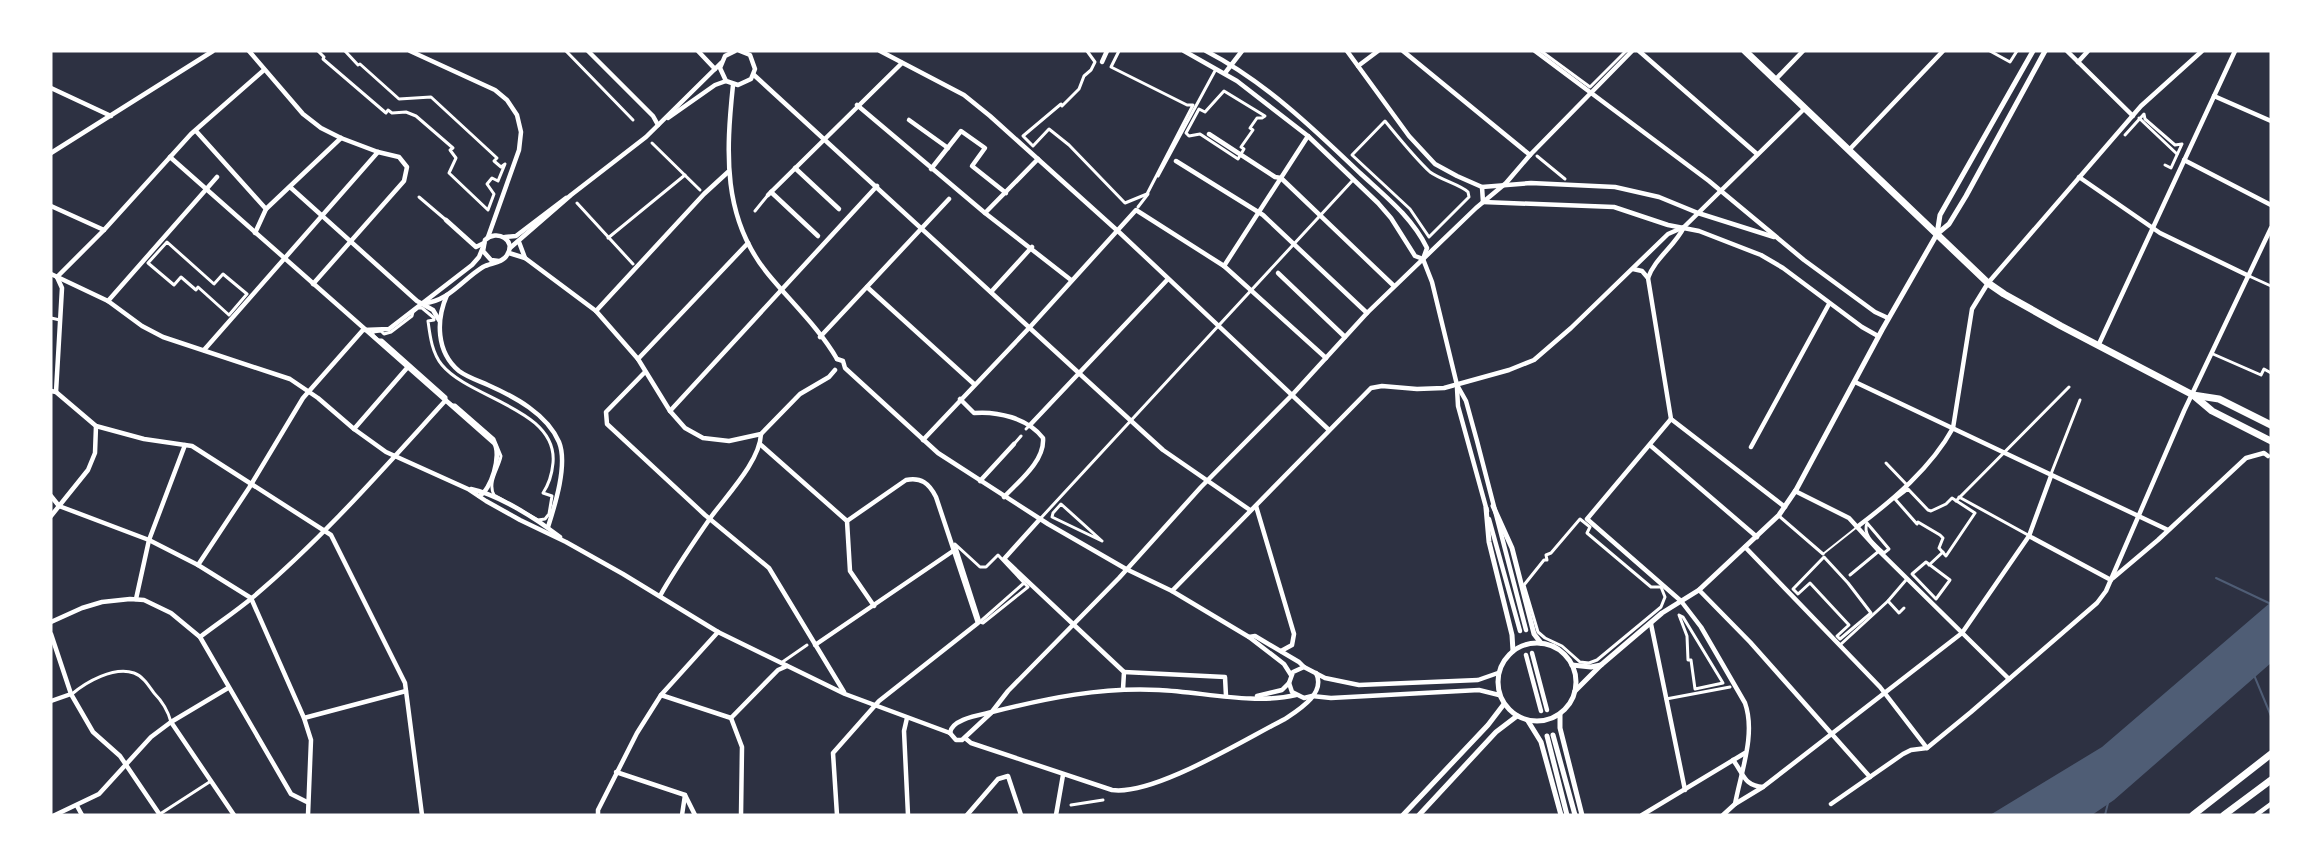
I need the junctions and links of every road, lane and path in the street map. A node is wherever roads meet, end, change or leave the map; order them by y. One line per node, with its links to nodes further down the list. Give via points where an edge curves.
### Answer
1 (213, 51): 58 (street)
2 (249, 51): 46 (street)
3 (318, 51): 4 (street, via 386,113 388,110 416,116 453,148 450,150 456,158 449,173 488,210 494,194 487,184 492,178 498,181 505,164 501,167 494,161 497,158 431,97 399,99)
4 (345, 51)
5 (410, 51): 130 (street, via 495,90 517,115 521,132 519,150)
6 (566, 51): 60 (street)
7 (588, 51): 64 (street)
8 (698, 51): 44 (street)
9 (735, 51): 40 (street)
10 (740, 51): 37 (street)
11 (880, 51): 41 (street)
12 (1087, 51): 14 (street, via 1095,62 1079,89 1023,136 1033,146 1049,129 1069,144 1125,203 1147,194 1193,105 1111,67)
13 (1107, 51): 38 (street)
14 (1119, 51)
15 (1184, 51): 45 (street)
16 (1206, 51): 42 (street)
17 (1242, 51): 42 (street)
18 (1347, 51): 43 (street)
19 (1378, 51): 43 (street)
20 (1403, 51): 79 (street)
21 (1534, 51): 53 (street)
22 (1541, 51): 23 (street, via 1590,87)
23 (1626, 51)
24 (1632, 51): 53 (street)
25 (1639, 51): 76 (street)
26 (1745, 51): 49 (main road)
27 (1803, 51): 49 (street)
28 (1944, 51): 73 (street)
29 (1990, 51): 30 (street, via 2010,62)
30 (2016, 51)
31 (2033, 51): 128 (street, via 1940,215)
32 (2045, 51): 128 (street, via 1966,196 1949,224)
33 (2067, 51): 39 (street)
34 (2088, 51): 39 (street)
35 (2202, 51): 57 (street)
36 (2235, 51): 54 (street)
37 (751, 53): 48 (street)
38 (1102, 62)
39 (2078, 62): 57 (street)
40 (721, 63): 44 (street); 50 (street)
41 (902, 63): 55 (street); 82 (street, via 964,96)
42 (1232, 64): 47 (street); 144 (street, via 1284,104 1406,216 1426,248)
43 (1358, 66): 98 (street, via 1409,136 1435,164)
44 (715, 69): 64 (street)
45 (1216, 69): 47 (street); 113 (street)
46 (264, 70): 65 (street); 69 (street, via 303,114)
47 (1225, 73): 68 (street)
48 (754, 75): 51 (street, via 747,82); 70 (street)
49 (1775, 80): 56 (main road)
50 (726, 81): 51 (street); 64 (street)
51 (733, 85): 88 (street)
52 (51, 88): 58 (street)
53 (1590, 93): 79 (street); 101 (street)
54 (2214, 96): 63 (street); 83 (street)
55 (857, 105): 70 (street); 87 (street)
56 (1804, 110): 73 (main road); 76 (street)
57 (2133, 116): 91 (street)
58 (111, 117): 75 (street)
59 (2139, 118): 67 (street); 77 (street); 77 (street, via 2144,114 2175,145 2182,144)
60 (633, 120)
61 (909, 120): 72 (street)
62 (1384, 121): 62 (street, via 1352,155 1410,209 1429,237 1469,197 1468,192 1431,172)
63 (2271, 121)
64 (658, 125): 104 (street)
65 (196, 131): 81 (street); 111 (street)
66 (1209, 134): 78 (street)
67 (2125, 135)
68 (1308, 136): 92 (street); 94 (street)
69 (341, 138): 74 (street); 97 (street)
70 (825, 139): 86 (street); 96 (street)
71 (652, 143): 89 (street)
72 (948, 148): 87 (street); 103 (street, via 961,131 985,148 972,166)
73 (1849, 150): 128 (main road)
74 (378, 152): 119 (street); 134 (street, via 396,155 406,162 406,178)
75 (51, 153)
76 (1757, 154): 101 (street)
77 (2177, 154): 85 (street, via 2171,168)
78 (1241, 155): 78 (street, via 1238,159 1200,134 1186,134 1199,109 1205,112 1224,91 1264,116 1257,118 1250,128 1253,130 1241,147); 92 (street)
79 (1530, 155): 95 (street)
80 (1537, 156): 93 (street)
81 (170, 157): 99 (street); 125 (street)
82 (1038, 159): 103 (street); 126 (street)
83 (2184, 160): 109 (street); 124 (street)
84 (1176, 161): 116 (street)
85 (2165, 165)
86 (795, 168): 102 (street); 112 (street)
87 (931, 169): 115 (street)
88 (728, 172): 137 (street); 168 (street)
89 (685, 175): 100 (street); 133 (street)
90 (217, 177): 99 (street)
91 (2079, 177): 124 (street); 156 (street)
92 (1281, 178): 116 (street); 118 (street)
93 (1565, 178)
94 (1353, 180): 118 (street); 144 (street, via 1391,218 1415,256)
95 (1506, 183): 98 (street); 107 (street); 117 (street, via 1616,187 1659,197)
96 (877, 186): 123 (street); 161 (street)
97 (290, 187): 111 (street); 119 (street)
98 (1482, 187): 107 (street)
99 (206, 190): 127 (street); 165 (street)
100 (700, 190)
101 (1720, 190): 117 (street); 132 (street)
102 (770, 193): 114 (street); 129 (street)
103 (1006, 193): 115 (street)
104 (571, 195): 131 (street, via 516,236); 136 (street)
105 (419, 197): 120 (street)
106 (949, 199): 123 (street)
107 (1484, 202): 121 (street, via 1614,207); 144 (street)
108 (577, 203): 133 (street)
109 (2271, 204)
110 (51, 206): 125 (street)
111 (266, 209): 127 (street)
112 (839, 209)
113 (1137, 209): 126 (street); 147 (street)
114 (754, 211)
115 (985, 213): 140 (street)
116 (1259, 213): 138 (street); 147 (street)
117 (1698, 213): 121 (street); 132 (street)
118 (1321, 214): 138 (street); 158 (street)
119 (321, 215): 134 (street); 142 (street)
120 (446, 220): 139 (street, via 476,247)
121 (1684, 227): 148 (street, via 1668,234); 153 (street, via 1652,266); 167 (street, via 1761,255)
122 (2271, 228): 151 (street)
123 (921, 229): 160 (street); 163 (street)
124 (2153, 229): 151 (street); 180 (street)
125 (104, 230): 152 (street)
126 (1118, 231): 154 (street); 155 (street)
127 (255, 233): 142 (street)
128 (1937, 234): 156 (main road); 171 (street)
129 (818, 236)
130 (488, 237): 131 (street); 139 (street)
131 (505, 237): 141 (street)
132 (1774, 237): 171 (street)
133 (608, 238): 146 (street)
134 (351, 241): 157 (street); 166 (street)
135 (167, 242): 135 (street, via 214,284 223,274 247,294 229,315 198,287 196,290 181,277 174,285 149,264)
136 (519, 242): 141 (street); 143 (street)
137 (748, 243): 161 (street); 184 (street)
138 (1295, 243): 162 (street); 169 (street)
139 (483, 245): 145 (street, via 488,258); 166 (street, via 472,265)
140 (1032, 247): 155 (street); 163 (street)
141 (509, 251): 143 (street); 145 (street)
142 (284, 258): 157 (street); 181 (street)
143 (525, 258): 168 (street)
144 (1423, 259): 158 (street); 194 (street)
145 (500, 261): 164 (street, via 477,270)
146 (633, 264)
147 (1224, 266): 162 (street)
148 (1633, 269): 153 (street); 194 (street, via 1539,356 1512,369)
149 (1278, 273): 179 (street)
150 (51, 274): 152 (street)
151 (2249, 276): 159 (street); 182 (street)
152 (57, 277): 165 (street); 172 (street, via 62,288)
153 (1648, 278): 204 (street)
154 (1168, 279): 174 (street); 191 (street)
155 (1071, 280): 175 (street)
156 (1988, 283): 180 (main road); 209 (street, via 1972,309)
157 (313, 284): 176 (street)
158 (1394, 286): 169 (street)
159 (2271, 286)
160 (867, 287): 178 (street); 193 (street)
161 (782, 291): 178 (street); 203 (street)
162 (1251, 291): 174 (street); 183 (street)
163 (991, 292): 175 (street)
164 (447, 295): 166 (street); 173 (street)
165 (108, 301): 181 (street, via 163,337)
166 (421, 303): 173 (street, via 433,310); 176 (street, via 389,328)
167 (1829, 304): 177 (street); 220 (street)
168 (596, 311): 184 (street)
169 (1367, 313): 179 (street)
170 (51, 318): 172 (street)
171 (1888, 318): 177 (street)
172 (60, 320): 196 (street)
173 (439, 320): 252 (street, via 448,358 460,372 534,411 560,443 561,475)
174 (1218, 326): 198 (street); 205 (street)
175 (1030, 327): 191 (street); 193 (street)
176 (363, 330): 186 (street); 197 (street)
177 (1878, 336): 192 (street)
178 (820, 337): 185 (street)
179 (1345, 337): 183 (street)
180 (2098, 346): 199 (main road)
181 (204, 350): 197 (street, via 290,379)
182 (2213, 354): 190 (street, via 2261,375 2264,369); 199 (street)
183 (1326, 358): 198 (street)
184 (638, 359): 189 (street)
185 (837, 359): 187 (street, via 843,361); 188 (street, via 833,364)
186 (407, 368): 202 (street); 210 (street)
187 (845, 368): 188 (street); 214 (street)
188 (835, 370): 212 (street, via 800,394)
189 (645, 372): 203 (street); 248 (street, via 606,412 607,424)
190 (2271, 373)
191 (1079, 374): 205 (street); 208 (street)
192 (1855, 382): 209 (street); 231 (street)
193 (974, 384): 200 (street)
194 (1457, 385): 211 (street, via 1371,388); 241 (street, via 1466,401); 243 (street, via 1458,406)
195 (2069, 387): 221 (street)
196 (53, 392): 207 (street)
197 (310, 392): 210 (street); 228 (street)
198 (1293, 394): 211 (street); 226 (street)
199 (2193, 395): 206 (main road, via 2219,399); 215 (main road, via 2212,411); 247 (street)
200 (960, 399): 208 (street, via 974,412 1000,414); 214 (street)
201 (2080, 400): 225 (street)
202 (445, 401): 223 (street); 232 (street, via 497,447)
203 (670, 411): 212 (street, via 685,428 703,438 729,441)
204 (1671, 419): 219 (street); 242 (street)
205 (1130, 421): 226 (street, via 1163,450); 249 (street)
206 (2268, 423)
207 (96, 426): 217 (street); 239 (street, via 95,453 88,470)
208 (1028, 427): 235 (street, via 1043,438 1042,449)
209 (1953, 428): 221 (street); 229 (street)
210 (354, 429): 223 (street)
211 (1329, 430): 240 (street)
212 (761, 434): 218 (street)
213 (1021, 436): 216 (street)
214 (923, 440): 227 (street)
215 (2271, 441)
216 (1014, 444): 227 (street)
217 (185, 445): 228 (street); 259 (street)
218 (761, 445): 248 (street); 251 (street)
219 (1651, 446): 258 (street); 278 (street, via 1587,519)
220 (1752, 447)
221 (2002, 453): 225 (street); 236 (street)
222 (2268, 456): 254 (street, via 2264,453 2246,458)
223 (396, 457): 230 (street); 255 (street)
224 (1886, 464): 229 (street)
225 (2051, 476): 247 (street); 257 (street)
226 (1208, 480): 244 (street); 268 (street)
227 (980, 481): 235 (street)
228 (251, 484): 255 (street); 266 (street)
229 (1907, 485): 253 (street)
230 (468, 489): 232 (street); 234 (street)
231 (1795, 491): 242 (street); 253 (street, via 1849,518)
232 (485, 492): 234 (street); 252 (street)
233 (51, 496): 239 (street)
234 (479, 496): 256 (street)
235 (1004, 497): 249 (street)
236 (1959, 497): 237 (street); 257 (street)
237 (1956, 501): 264 (street, via 1975,513 1946,556); 264 (street, via 1952,498 1931,511 1908,489 1895,499 1917,524 1943,538 1939,548)
238 (1061, 504): 238 (street, via 1053,517 1102,542)
239 (59, 506): 246 (street); 259 (street)
240 (1256, 506): 244 (street); 296 (street, via 1294,634 1293,643)
241 (1493, 506): 243 (street, via 1523,631); 293 (street, via 1512,548 1534,634)
242 (1785, 507): 245 (street)
243 (1486, 508): 297 (street, via 1489,542)
244 (1250, 510): 274 (street)
245 (1779, 515): 258 (street); 265 (street)
246 (51, 516)
247 (2138, 516): 254 (street); 271 (street)
248 (710, 519): 275 (street); 295 (street, via 769,568)
249 (1040, 519): 268 (street); 284 (street, via 1004,559)
250 (543, 520): 250 (street, via 493,494 492,483 501,456 494,439 373,332 391,332 422,308 434,318 428,321 432,341 444,367 543,429 554,457 551,478 543,494 552,496 548,516)
251 (847, 521): 262 (street, via 906,480 924,482 936,497); 280 (street, via 850,571)
252 (548, 527): 256 (street); 260 (street)
253 (1857, 527): 263 (street); 265 (lane)
254 (2168, 530): 271 (street)
255 (324, 531): 277 (street); 314 (street, via 331,535)
256 (542, 532): 260 (street)
257 (2029, 536): 271 (street); 288 (street)
258 (1757, 537): 261 (street)
259 (149, 540): 266 (street); 276 (street)
260 (566, 542): 275 (street)
261 (1745, 547): 273 (street); 292 (street)
262 (953, 551): 280 (street); 283 (street)
263 (1882, 552): 263 (street, via 1867,535 1867,523 1889,549); 269 (street); 288 (street)
264 (1942, 552): 267 (street)
265 (1823, 554)
266 (198, 565): 277 (street)
267 (1929, 565): 267 (street, via 1950,580 1936,599 1912,574 1926,562)
268 (1126, 569): 274 (street); 284 (street)
269 (1850, 575)
270 (1906, 580): 279 (street)
271 (2111, 580): 307 (street, via 2097,603)
272 (1024, 584): 272 (street, via 998,555 986,567 980,567 955,544 980,622 984,623 1028,587); 283 (street)
273 (1699, 590): 278 (street); 342 (street)
274 (1172, 591): 291 (street)
275 (660, 596): 287 (street)
276 (136, 598): 282 (street, via 102,602); 290 (street, via 171,613)
277 (251, 598): 290 (street); 334 (street)
278 (1681, 601): 285 (street); 345 (street, via 1701,627 1745,703 1750,716)
279 (1888, 601): 281 (street, via 1899,613); 292 (street)
280 (874, 606): 295 (street)
281 (1904, 608)
282 (51, 622)
283 (980, 622): 329 (street)
284 (1073, 624): 303 (street); 331 (street)
285 (1651, 624): 301 (street); 326 (street)
286 (1635, 629): 286 (street, via 1588,663 1575,660 1536,630 1524,585 1580,519 1590,528 1587,533 1651,586 1661,587 1664,592 1662,606)
287 (718, 632): 299 (street); 320 (street)
288 (1962, 633): 307 (street); 319 (street)
289 (51, 634): 316 (street)
290 (200, 637): 311 (street)
291 (1249, 637): 296 (street, via 1255,636); 306 (street, via 1284,664)
292 (1840, 642): 292 (street, via 1870,613 1824,557 1793,589 1798,594 1810,583 1849,625 1838,636); 319 (street)
293 (1541, 643): 297 (street); 300 (street, via 1559,650)
294 (807, 645): 299 (street)
295 (815, 645): 317 (street)
296 (1281, 651): 302 (street)
297 (1513, 651): 305 (street)
298 (1529, 654): 330 (street)
299 (784, 664): 317 (street); 335 (street)
300 (1572, 665): 301 (street); 315 (street)
301 (1601, 665): 315 (street)
302 (1305, 667): 304 (street); 306 (street)
303 (1124, 672): 312 (street); 322 (street, via 1225,677)
304 (1316, 673): 308 (street); 323 (street, via 1319,685)
305 (1498, 673): 308 (street, via 1478,680 1359,685); 318 (street)
306 (1291, 675): 309 (street)
307 (2009, 679): 344 (street)
308 (1339, 682): 324 (street)
309 (1289, 683): 321 (street); 325 (street, via 1282,690)
310 (1730, 687): 326 (street)
311 (228, 688): 338 (street); 359 (street, via 291,794)
312 (1123, 689): 322 (street); 331 (street, via 1083,692)
313 (1695, 689): 313 (street, via 1723,683 1680,615 1687,636)
314 (406, 691): 334 (street); 370 (street)
315 (1575, 691): 332 (street)
316 (71, 694): 327 (street); 338 (street, via 107,675 134,673 157,696); 348 (street, via 93,732)
317 (845, 694): 329 (street)
318 (1499, 694): 324 (street, via 1479,690); 328 (street)
319 (1884, 694): 342 (street); 344 (street)
320 (661, 695): 335 (street); 349 (street)
321 (1296, 695): 323 (street); 325 (street)
322 (1226, 696): 325 (street)
323 (1312, 696): 324 (street); 351 (street, via 1285,718 1162,782 1120,792)
324 (1349, 696)
325 (1252, 697)
326 (1666, 699): 356 (street)
327 (51, 701)
328 (1504, 704): 333 (street); 380 (street)
329 (873, 706): 336 (street); 375 (street, via 833,753)
330 (1544, 710)
331 (991, 712): 339 (street); 340 (street)
332 (1560, 714): 337 (street, via 1540,722); 385 (street)
333 (1517, 716): 337 (street); 381 (street, via 1496,732)
334 (304, 718): 359 (street, via 311,740)
335 (731, 718): 374 (street, via 742,747)
336 (907, 718): 341 (street); 376 (street, via 904,731)
337 (1528, 721): 382 (street, via 1541,742)
338 (171, 722): 348 (street); 354 (street)
339 (960, 723): 340 (street); 341 (street, via 953,724)
340 (968, 732): 343 (street)
341 (950, 733): 343 (street, via 956,740)
342 (1832, 734): 352 (street); 355 (street)
343 (965, 738): 351 (street)
344 (1927, 748): 352 (street, via 1903,754)
345 (1745, 753): 347 (street); 350 (street)
346 (2271, 754): 388 (main road)
347 (1733, 760): 350 (street); 356 (street)
348 (126, 765): 364 (street, via 99,794); 367 (street)
349 (616, 772): 357 (street); 371 (street)
350 (1742, 774): 355 (street, via 1746,782); 360 (street)
351 (1063, 775): 379 (street)
352 (1870, 777): 361 (street)
353 (2271, 780): 389 (main road)
354 (211, 781): 367 (street); 368 (street)
355 (1763, 787): 360 (street)
356 (1685, 790): 386 (street)
357 (685, 795): 372 (street); 373 (street)
358 (1103, 800): 363 (street)
359 (307, 802): 369 (street)
360 (1735, 804): 387 (street)
361 (1831, 804)
362 (2271, 804): 390 (street)
363 (1071, 805)
364 (77, 806): 365 (street); 366 (street)
365 (56, 815)
366 (82, 815)
367 (160, 815)
368 (234, 815)
369 (308, 815)
370 (422, 815)
371 (598, 815)
372 (682, 815)
373 (695, 815)
374 (741, 815)
375 (837, 815)
376 (908, 815)
377 (967, 815): 378 (street, via 998,779 1008,776)
378 (1021, 815)
379 (1056, 815)
380 (1402, 815)
381 (1419, 815)
382 (1561, 815)
383 (1568, 815): 384 (street, via 1550,735)
384 (1575, 815)
385 (1582, 815)
386 (1642, 815)
387 (1723, 815)
388 (2193, 815)
389 (2224, 815)
390 (2256, 815)

